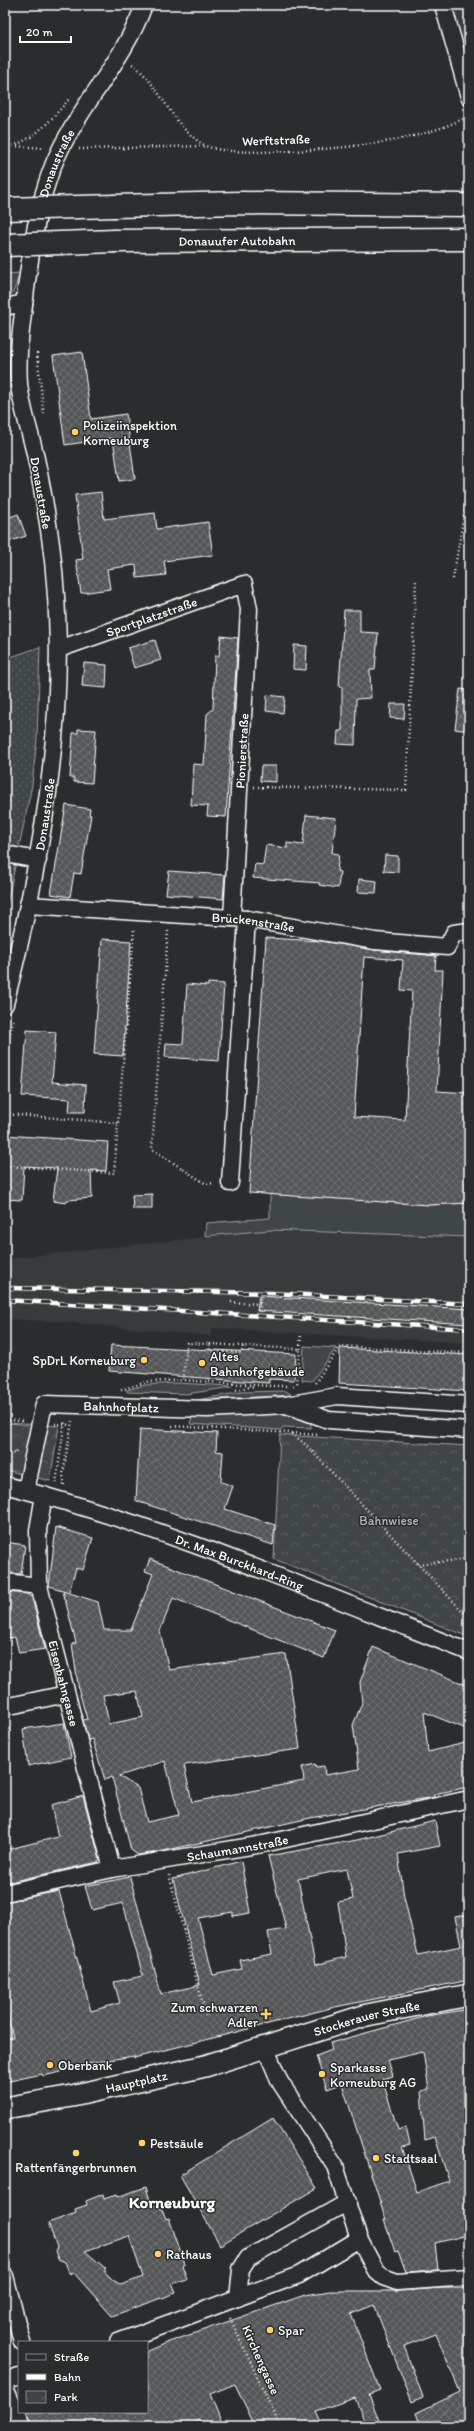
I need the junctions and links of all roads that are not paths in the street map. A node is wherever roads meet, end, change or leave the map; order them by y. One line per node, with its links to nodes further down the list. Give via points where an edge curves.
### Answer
1 (144, 5): 8 (street, Donaustraße, via 135,30 120,56 60,150 45,191)
2 (443, 5): 3 (street)
3 (469, 97)
4 (469, 205): 5 (highway, bridge, via 241,203)
5 (5, 209)
6 (469, 239): 7 (highway, Donauufer Autobahn, bridge, via 115,241)
7 (5, 245)
8 (24, 303): 9 (street); 11 (street, Donaustraße, via 19,384 40,479 55,581)
9 (5, 307)
10 (244, 584): 11 (street, Sportplatzstraße); 15 (street, Pionierstraße, via 249,609 240,787)
11 (59, 649): 13 (street, Donaustraße, via 52,767)
12 (5, 854): 13 (street)
13 (38, 860): 14 (street, Donaustraße)
14 (28, 905): 15 (street, Brückenstraße); 17 (street, Donaustraße)
15 (239, 919): 16 (street, Brückenstraße, via 375,941 447,947 454,933); 18 (street, Pionierstraße)
16 (469, 931)
17 (5, 1004)
18 (230, 1183)
19 (286, 1405): 20 (street, Bahnhofplatz, via 337,1396); 21 (street, Bahnhofplatz, via 323,1418); 23 (street, Bahnhofplatz, via 207,1409 44,1404)
20 (468, 1405)
21 (469, 1430)
22 (5, 1485): 23 (street, Dr. Max Burckhard-Ring)
23 (26, 1490): 24 (street, Dr. Max Burckhard-Ring)
24 (53, 1498): 26 (street, Eisenbahngasse, via 38,1530); 27 (street, Dr. Max Burckhard-Ring, via 226,1557)
25 (5, 1582): 26 (street)
26 (39, 1586): 28 (street, Eisenbahngasse)
27 (469, 1652)
28 (66, 1694): 29 (street); 31 (street, Eisenbahngasse)
29 (5, 1707)
30 (469, 1799): 31 (street, Schaumannstraße, via 355,1825)
31 (112, 1869): 32 (street, Schaumannstraße)
32 (5, 1893)
33 (469, 1995): 34 (main road, Stockerauer Straße, via 367,2016)
34 (265, 2047): 35 (main road, Hauptplatz, via 222,2061 145,2080); 36 (street, via 280,2082 335,2166)
35 (5, 2108)
36 (348, 2202): 37 (street); 40 (street, via 248,2258 241,2270)
37 (362, 2245): 39 (street, via 376,2271 383,2277 397,2282); 40 (street, via 299,2275)
38 (5, 2276): 41 (street)
39 (469, 2277)
40 (238, 2298): 42 (street)
41 (22, 2341)
42 (121, 2341)
43 (18, 2376): 44 (street)
44 (5, 2381)
45 (5, 2388): 46 (street)
46 (22, 2426)

